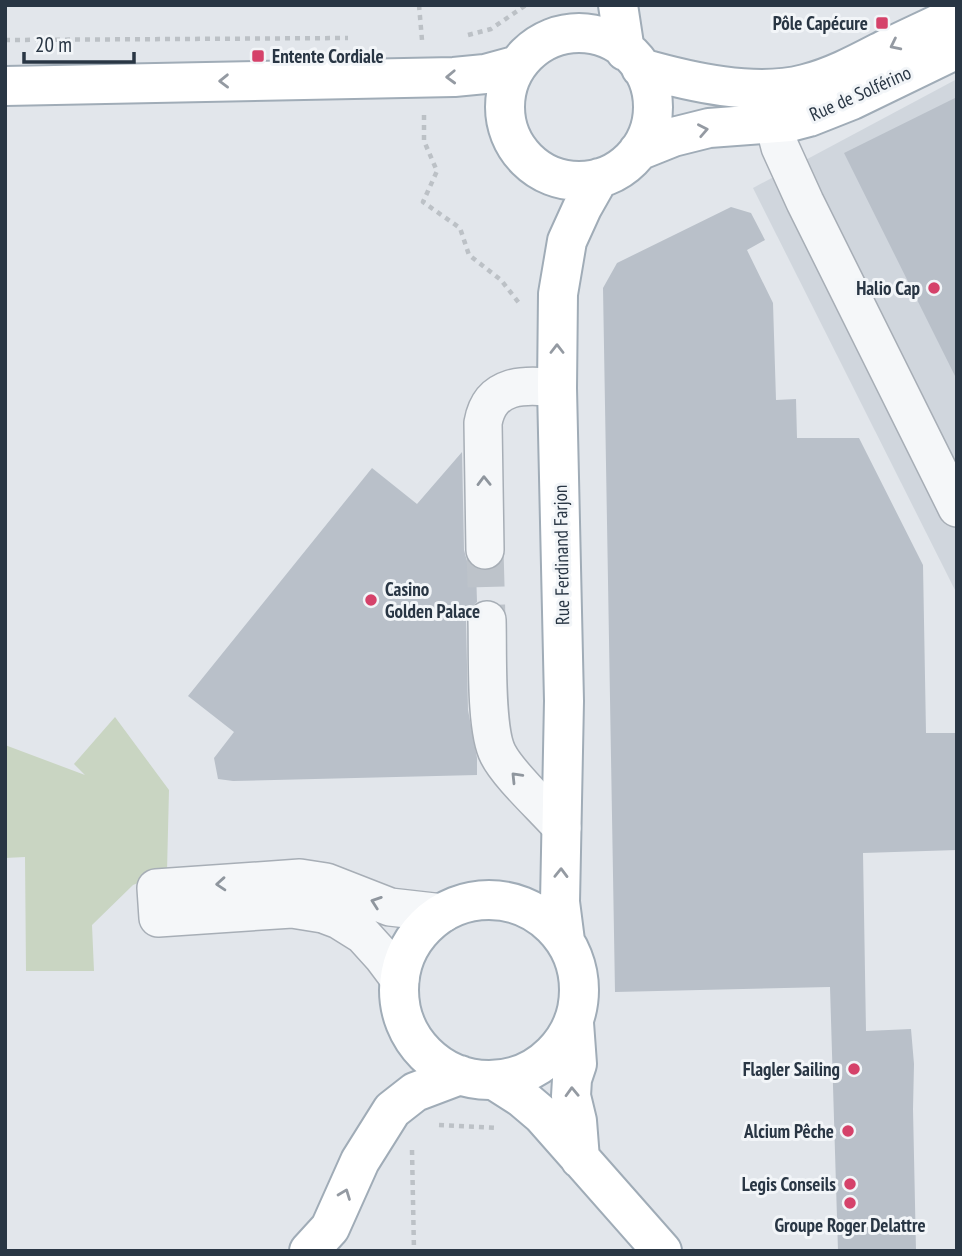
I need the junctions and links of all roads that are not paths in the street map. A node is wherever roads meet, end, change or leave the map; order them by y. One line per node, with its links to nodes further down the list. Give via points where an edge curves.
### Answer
1 (566, 5): 4 (main road)
2 (618, 5): 6 (main road)
3 (957, 15): 6 (main road, Rue de Solférino, one-way to 6, via 835,74 786,88 709,84)
4 (549, 40): 6 (main road, via 571,34 606,38); 7 (main road)
5 (957, 49): 9 (main road, Rue de Solférino, via 832,108)
6 (633, 59): 10 (main road, via 650,88 652,110)
7 (518, 65): 8 (main road, one-way to 8, via 485,74 425,78); 11 (main road, via 505,108 519,150 534,166 554,177 576,181)
8 (5, 86)
9 (774, 124): 10 (main road, Rue de Solférino, one-way to 9, via 709,128); 13 (street, via 805,202)
10 (638, 151): 11 (main road, via 621,168)
11 (599, 178): 12 (main road, Rue Ferdinand Farjon, one-way to 11, via 563,256)
12 (557, 388): 14 (street, one-way to 12, via 483,423 488,405 500,393 529,384); 16 (main road, Rue Ferdinand Farjon)
13 (957, 508)
14 (485, 550)
15 (487, 620): 16 (street, one-way to 15, via 496,753)
16 (562, 828): 18 (main road, Rue Ferdinand Farjon, one-way to 16, via 560,902)
17 (443, 913): 18 (main road, via 471,901 510,902 537,913); 19 (main road, via 416,937); 19 (street, one-way to 19, via 390,907 326,882 290,894 352,928 373,945)
18 (565, 941): 20 (main road, via 579,980)
19 (400, 980): 21 (main road, via 403,1017 416,1042 435,1062)
20 (574, 1023): 21 (main road, via 561,1045 542,1063 519,1075); 22 (main road, one-way to 20, via 571,1096 577,1064)
21 (477, 1078): 22 (main road, via 522,1098); 23 (main road, one-way to 21, via 330,1228 360,1161 392,1110 415,1092)
22 (580, 1159): 24 (main road)
23 (309, 1251)
24 (662, 1251)

